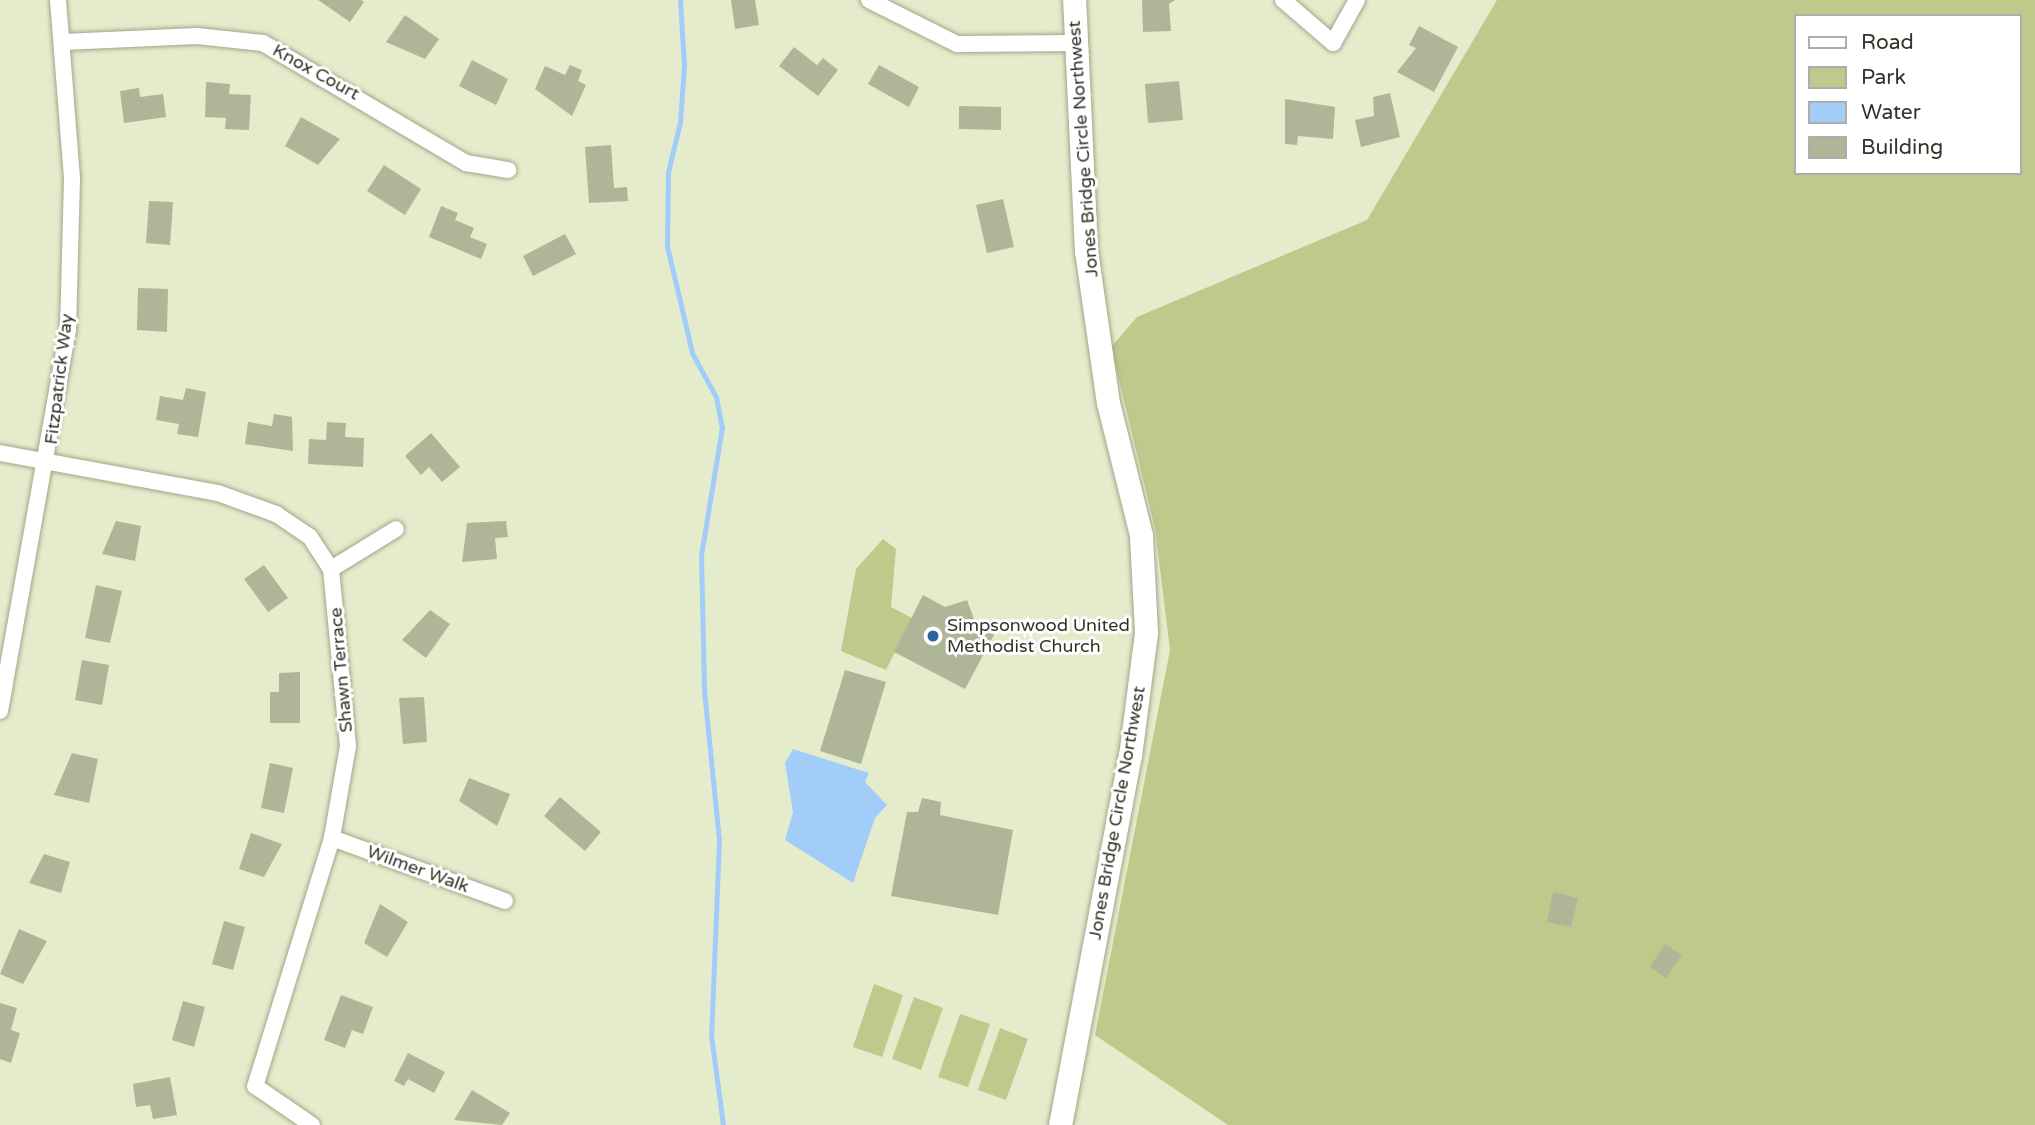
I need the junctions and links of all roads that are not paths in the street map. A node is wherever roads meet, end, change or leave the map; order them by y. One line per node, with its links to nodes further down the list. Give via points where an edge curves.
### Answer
1 (58, 0): 6 (street, Fitzpatrick Way)
2 (869, 0): 7 (street, via 957,44)
3 (1074, 0): 7 (street, Jones Bridge Circle Northwest)
4 (1283, 0): 5 (street, via 1333,43)
5 (1357, 0)
6 (63, 42): 8 (street, Knox Court, via 197,36 263,43 466,163); 10 (street, Fitzpatrick Way, via 72,178 68,331)
7 (1075, 43): 17 (street, Jones Bridge Circle Northwest, via 1086,251 1108,403 1141,535 1146,632 1130,756)
8 (508, 170)
9 (0, 453): 10 (street, Shawn Terrace)
10 (49, 460): 12 (street, Shawn Terrace, via 218,493 276,514 310,537); 13 (street, Fitzpatrick Way)
11 (396, 528): 12 (street)
12 (331, 569): 14 (street, Shawn Terrace, via 348,746)
13 (0, 711)
14 (332, 838): 15 (street, Wilmer Walk); 16 (street, Shawn Terrace, via 254,1086)
15 (505, 901)
16 (312, 1125)
17 (1060, 1125)

